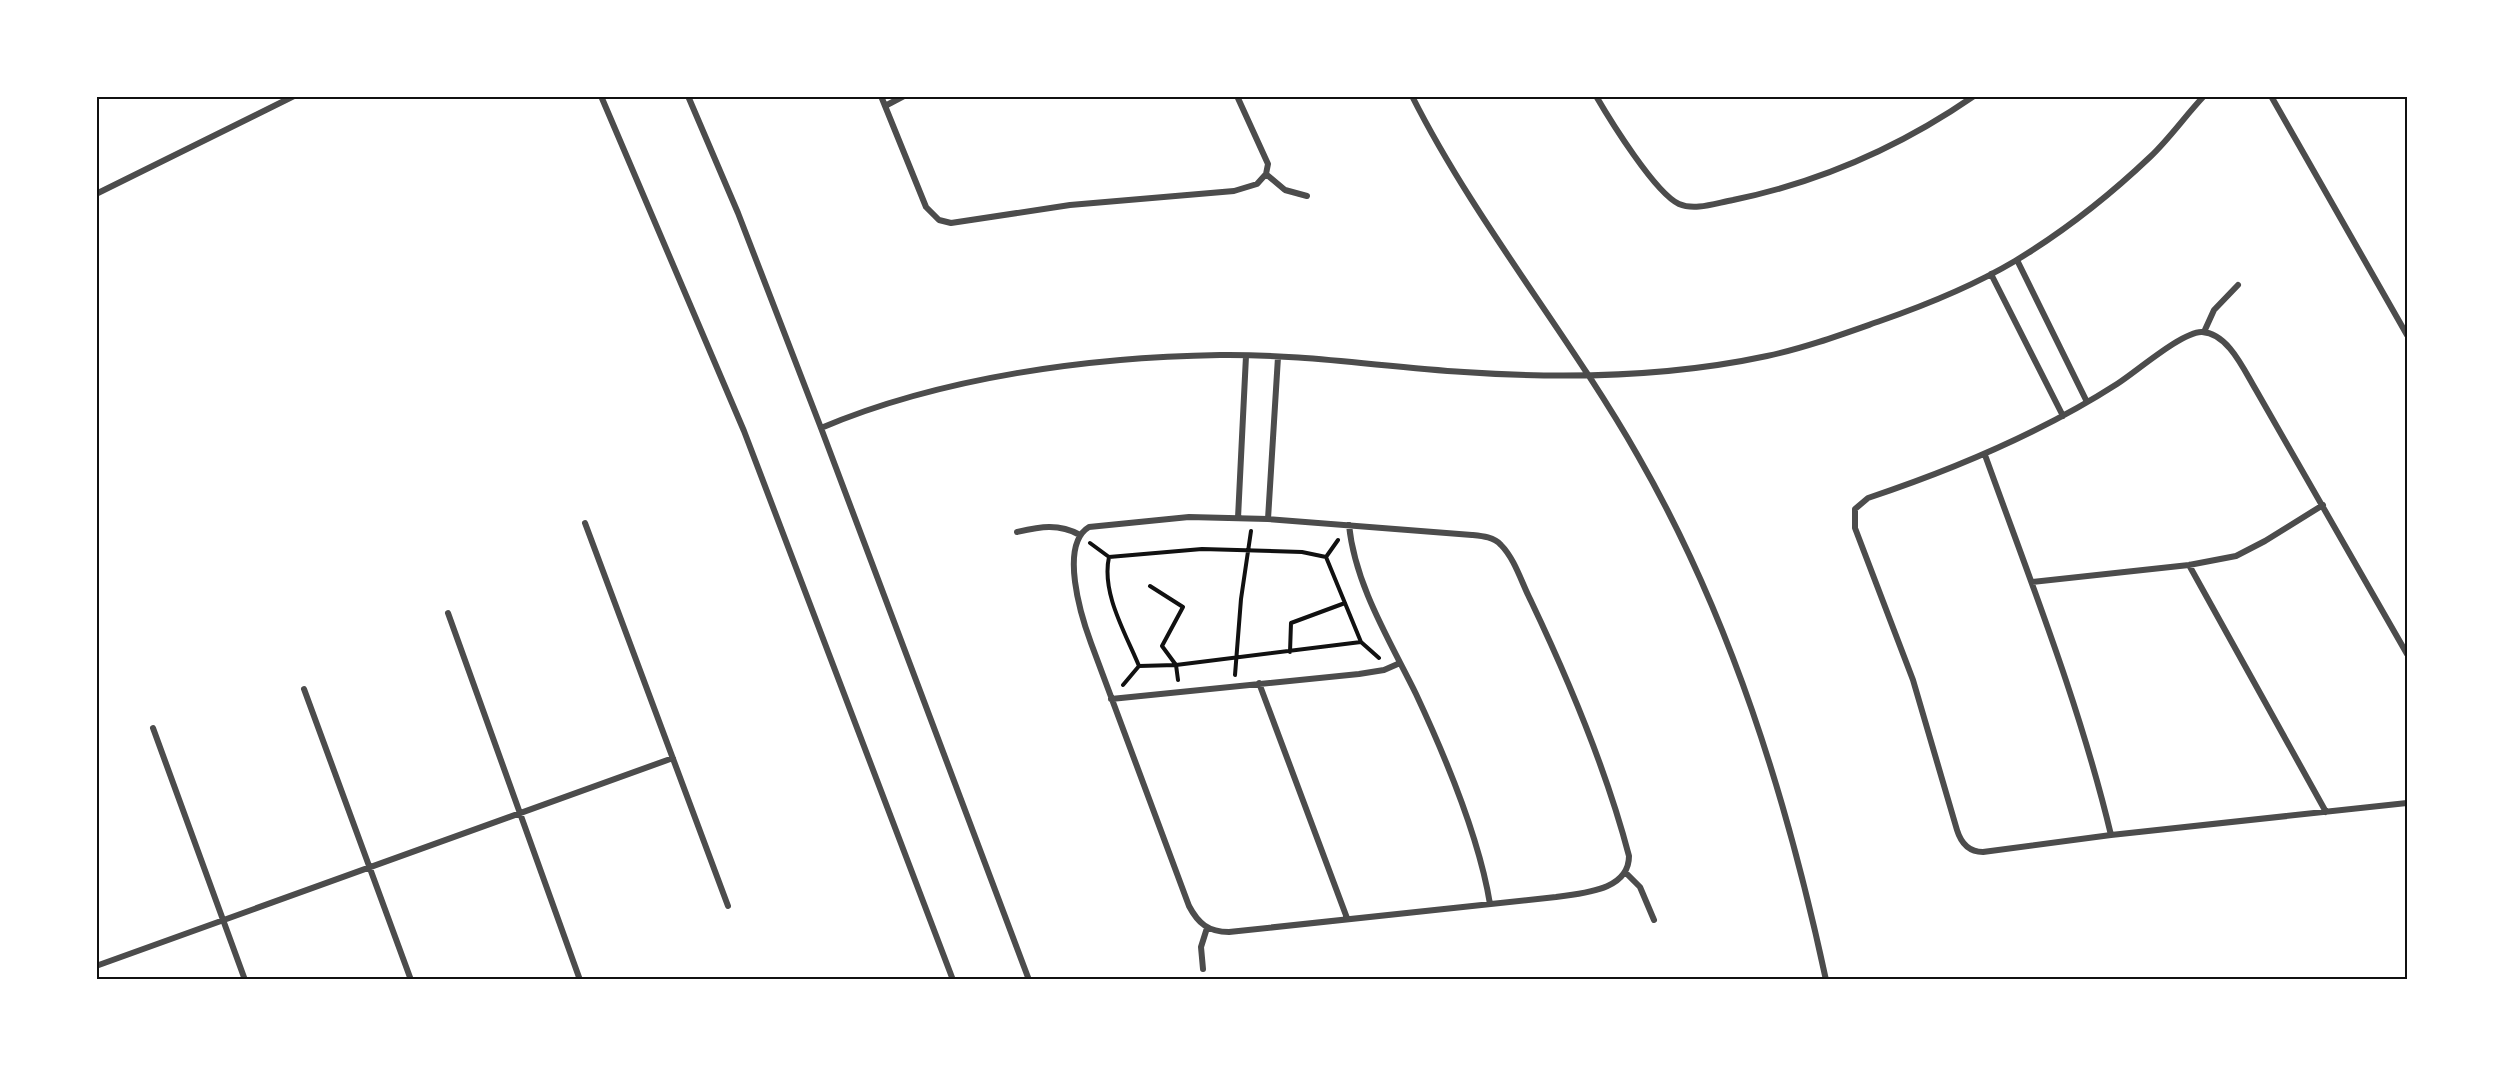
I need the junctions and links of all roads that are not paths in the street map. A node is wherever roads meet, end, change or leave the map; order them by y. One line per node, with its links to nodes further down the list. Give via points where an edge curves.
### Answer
1 (294, 96): 15 (street)
2 (601, 96): 63 (street, via 744,431)
3 (688, 96): 27 (street)
4 (881, 96): 13 (street)
5 (904, 96): 13 (street)
6 (1237, 96): 14 (street, via 1266,159)
7 (1412, 96): 24 (street, via 1444,157 1486,223)
8 (1596, 96): 9 (street, via 1657,183 1680,204 1700,206 1822,176 1895,145)
9 (1974, 96)
10 (2204, 96): 12 (street)
11 (2271, 96): 21 (street)
12 (2198, 99): 17 (street, via 2168,139 2121,183)
13 (885, 106): 14 (street, via 926,207 939,220 956,223 1061,206 1234,191 1257,184)
14 (1266, 174): 16 (street, via 1285,190)
15 (96, 194)
16 (1307, 196)
17 (2017, 260): 18 (street); 25 (street)
18 (1991, 274): 24 (street, via 1891,317 1771,355 1710,366); 26 (street)
19 (2238, 285): 20 (street, via 2214,310)
20 (2204, 332): 25 (street, via 2181,338); 29 (street, via 2218,337 2232,353)
21 (2407, 336)
22 (1246, 356): 23 (street); 27 (street, via 1147,359 1002,377 911,397); 30 (street)
23 (1278, 357): 24 (street, via 1476,373); 31 (street)
24 (1590, 374): 65 (street, via 1653,482 1703,586 1742,681 1787,820)
25 (2087, 402): 26 (street)
26 (2063, 416): 28 (street)
27 (821, 428): 64 (street)
28 (1985, 455): 37 (street); 49 (street, via 1868,498 1855,509 1855,528 1913,680 1956,830 1967,847 1983,852)
29 (2323, 505): 36 (street, via 2245,553); 39 (street)
30 (1238, 518): 31 (street); 35 (street, via 1189,517 1094,525)
31 (1268, 519): 33 (street)
32 (585, 523): 45 (street)
33 (1349, 525): 40 (street, via 1358,567); 51 (street, via 1481,536 1495,540 1504,549 1580,710 1625,841 1629,856)
34 (1017, 532): 35 (street, via 1052,526)
35 (1080, 535): 43 (street, via 1075,559 1079,605)
36 (2189, 565): 37 (street); 47 (street)
37 (2032, 582): 49 (street)
38 (448, 613): 48 (street)
39 (2407, 654)
40 (1400, 663): 41 (street, via 1376,672); 52 (street, via 1458,796 1481,863)
41 (1259, 683): 43 (street); 54 (street)
42 (304, 689): 50 (street)
43 (1111, 699): 57 (street, via 1189,906)
44 (153, 728): 55 (street)
45 (673, 759): 48 (street); 53 (street)
46 (2407, 802): 47 (street)
47 (2326, 812): 49 (street)
48 (520, 813): 50 (street); 62 (street)
49 (2111, 835)
50 (370, 867): 55 (street); 61 (street)
51 (1625, 872): 52 (street, via 1611,884 1593,890); 56 (street, via 1640,887)
52 (1490, 904): 54 (street)
53 (728, 906)
54 (1347, 918): 57 (street, via 1228,932)
55 (224, 920): 58 (street); 60 (street)
56 (1654, 920)
57 (1207, 928): 59 (street, via 1201,947)
58 (96, 966)
59 (1203, 969)
60 (245, 980)
61 (411, 980)
62 (580, 980)
63 (953, 980)
64 (1029, 980)
65 (1827, 980)

